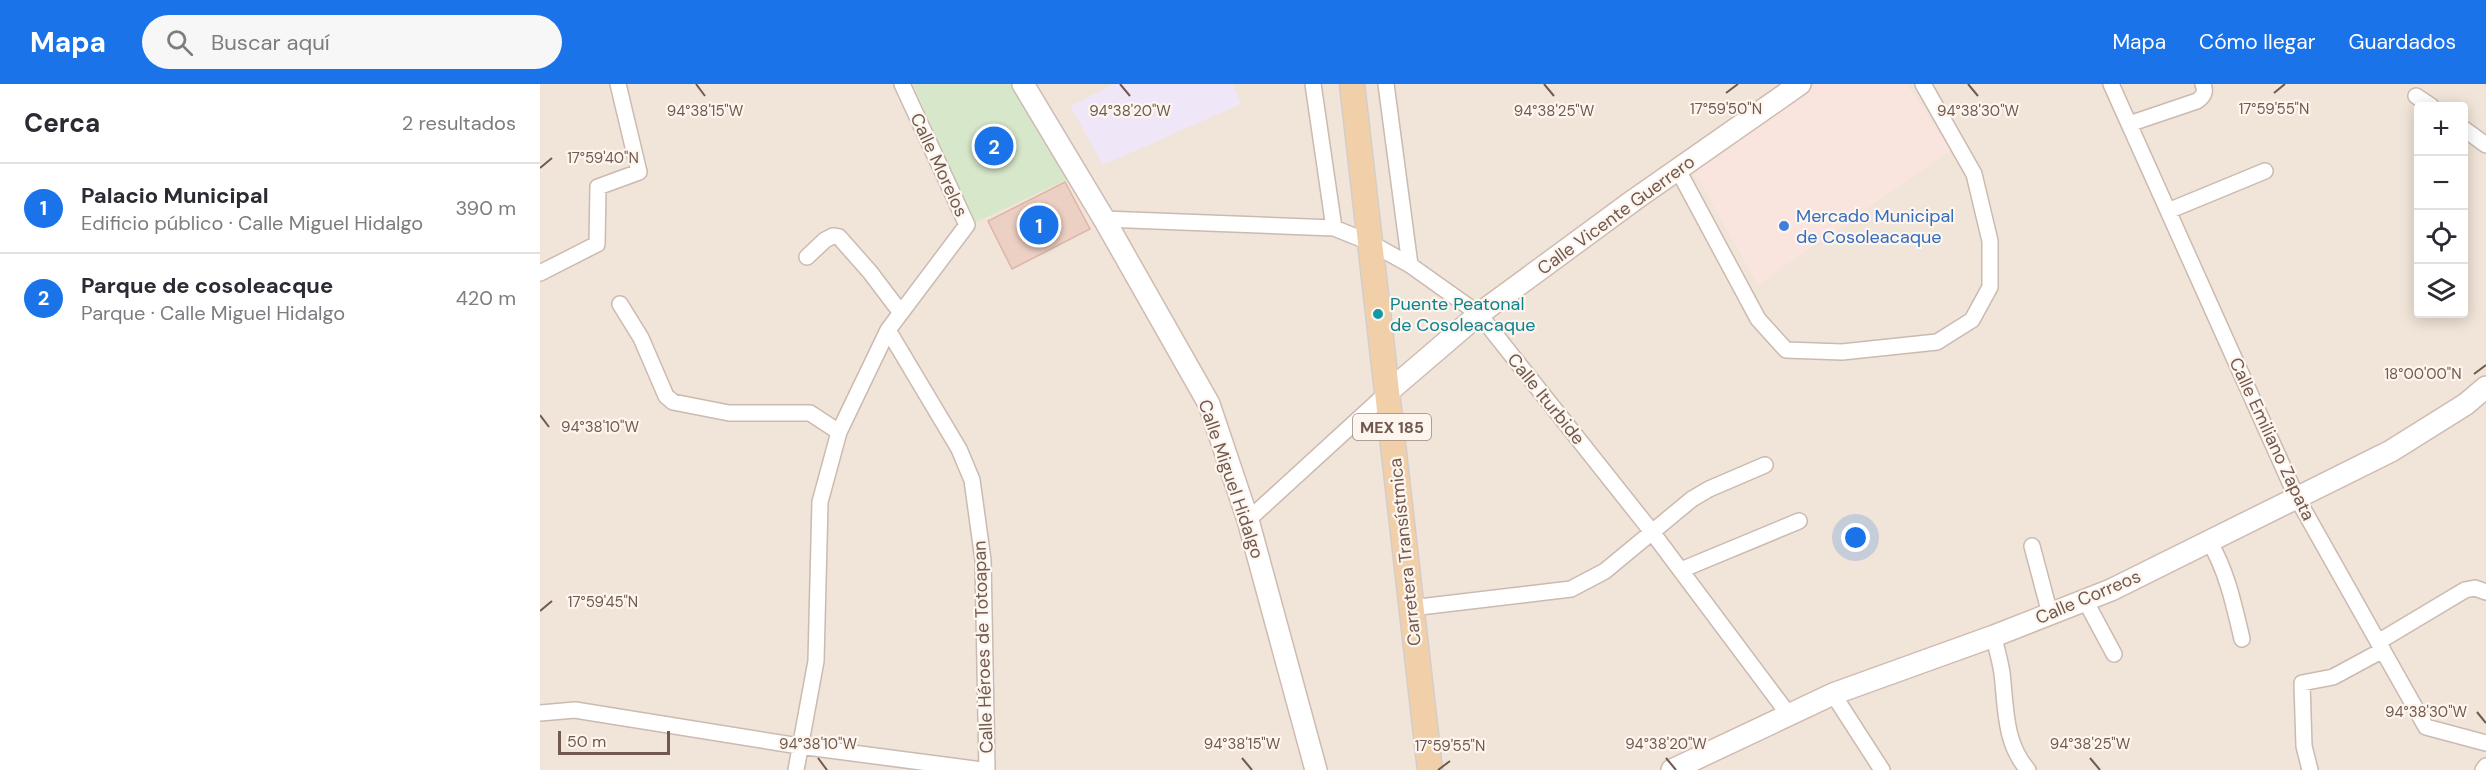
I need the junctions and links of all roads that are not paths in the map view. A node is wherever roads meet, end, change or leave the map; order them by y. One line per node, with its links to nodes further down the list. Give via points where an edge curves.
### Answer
1 (618, 84): 24 (street, via 639,172 598,187 597,244)
2 (902, 84): 26 (street, Calle Morelos, via 967,225)
3 (1023, 84): 19 (main road, Calle Miguel Hidalgo)
4 (1313, 84): 20 (street)
5 (1352, 84): 21 (main road, Carretera Transístmica / MEX 185)
6 (1386, 84): 23 (street)
7 (1800, 84): 16 (main road, Calle Vicente Guerrero)
8 (1923, 84): 16 (street, via 1974,174 1990,241 1990,287 1972,320 1937,342 1842,352 1786,350 1758,319)
9 (2111, 84): 13 (street, Calle Emiliano Zapata)
10 (2203, 84): 13 (street, via 2203,96 2196,101)
11 (2416, 96): 12 (street)
12 (2425, 102)
13 (2129, 124): 18 (street, Calle Emiliano Zapata)
14 (2468, 132): 15 (street)
15 (2486, 145)
16 (1678, 170): 27 (main road, Calle Vicente Guerrero)
17 (2265, 171): 18 (street)
18 (2168, 211): 33 (street, Calle Emiliano Zapata)
19 (1104, 219): 20 (street, Calle Iturbide); 34 (main road, Calle Miguel Hidalgo, via 1209,404)
20 (1334, 228): 21 (street, Calle Iturbide)
21 (1369, 242): 23 (street, Calle Iturbide); 30 (main road, Carretera Transístmica / MEX 185)
22 (807, 257): 26 (street, via 825,240 839,237)
23 (1410, 265): 27 (street, Calle Iturbide)
24 (540, 273)
25 (620, 304): 31 (street, via 672,402 729,413 810,413)
26 (901, 313): 28 (street, Calle Morelos)
27 (1479, 314): 30 (main road, Calle Vicente Guerrero); 36 (street, Calle Iturbide)
28 (888, 330): 31 (street, Calle Morelos); 56 (street, Calle Héroes de Totoapan, via 959,449 972,480 983,560)
29 (2486, 387): 33 (main road, Calle Correos, via 2391,451)
30 (1388, 392): 34 (street, Calle Vicente Guerrero); 42 (main road, Carretera Transístmica / MEX 185)
31 (839, 432): 52 (street, Calle Morelos, via 820,502 816,661)
32 (1765, 465): 36 (street, via 1692,499)
33 (2297, 498): 37 (main road, Calle Correos); 46 (street, Calle Emiliano Zapata)
34 (1248, 520): 57 (main road, Calle Miguel Hidalgo)
35 (1799, 521): 39 (street)
36 (1652, 532): 39 (street, Calle Iturbide); 42 (street, via 1605,571 1571,589)
37 (2209, 541): 41 (main road, Calle Correos); 45 (street, via 2234,602)
38 (2032, 546): 43 (street)
39 (1681, 570): 50 (street, Calle Iturbide)
40 (2486, 592): 46 (street, via 2465,590)
41 (2085, 600): 43 (main road, Calle Correos); 47 (street)
42 (1411, 608): 58 (main road, Carretera Transístmica / MEX 185)
43 (2050, 614): 44 (main road, Calle Correos)
44 (1994, 636): 48 (main road, Calle Correos); 61 (street, via 2002,669 2006,725)
45 (2242, 639)
46 (2380, 646): 51 (street, Calle Emiliano Zapata, via 2426,727); 62 (street, via 2334,677 2302,683 2304,746)
47 (2114, 654)
48 (1833, 694): 50 (main road, Calle Correos); 60 (street)
49 (540, 713): 52 (street, via 575,710)
50 (1789, 715): 59 (main road, Calle Correos)
51 (2486, 743)
52 (799, 746): 54 (street, Calle Morelos); 55 (street)
53 (2486, 766): 63 (street)
54 (796, 770)
55 (982, 770)
56 (987, 770)
57 (1316, 770)
58 (1430, 770)
59 (1672, 770)
60 (1882, 770)
61 (2028, 770)
62 (2310, 770)
63 (2482, 770)

